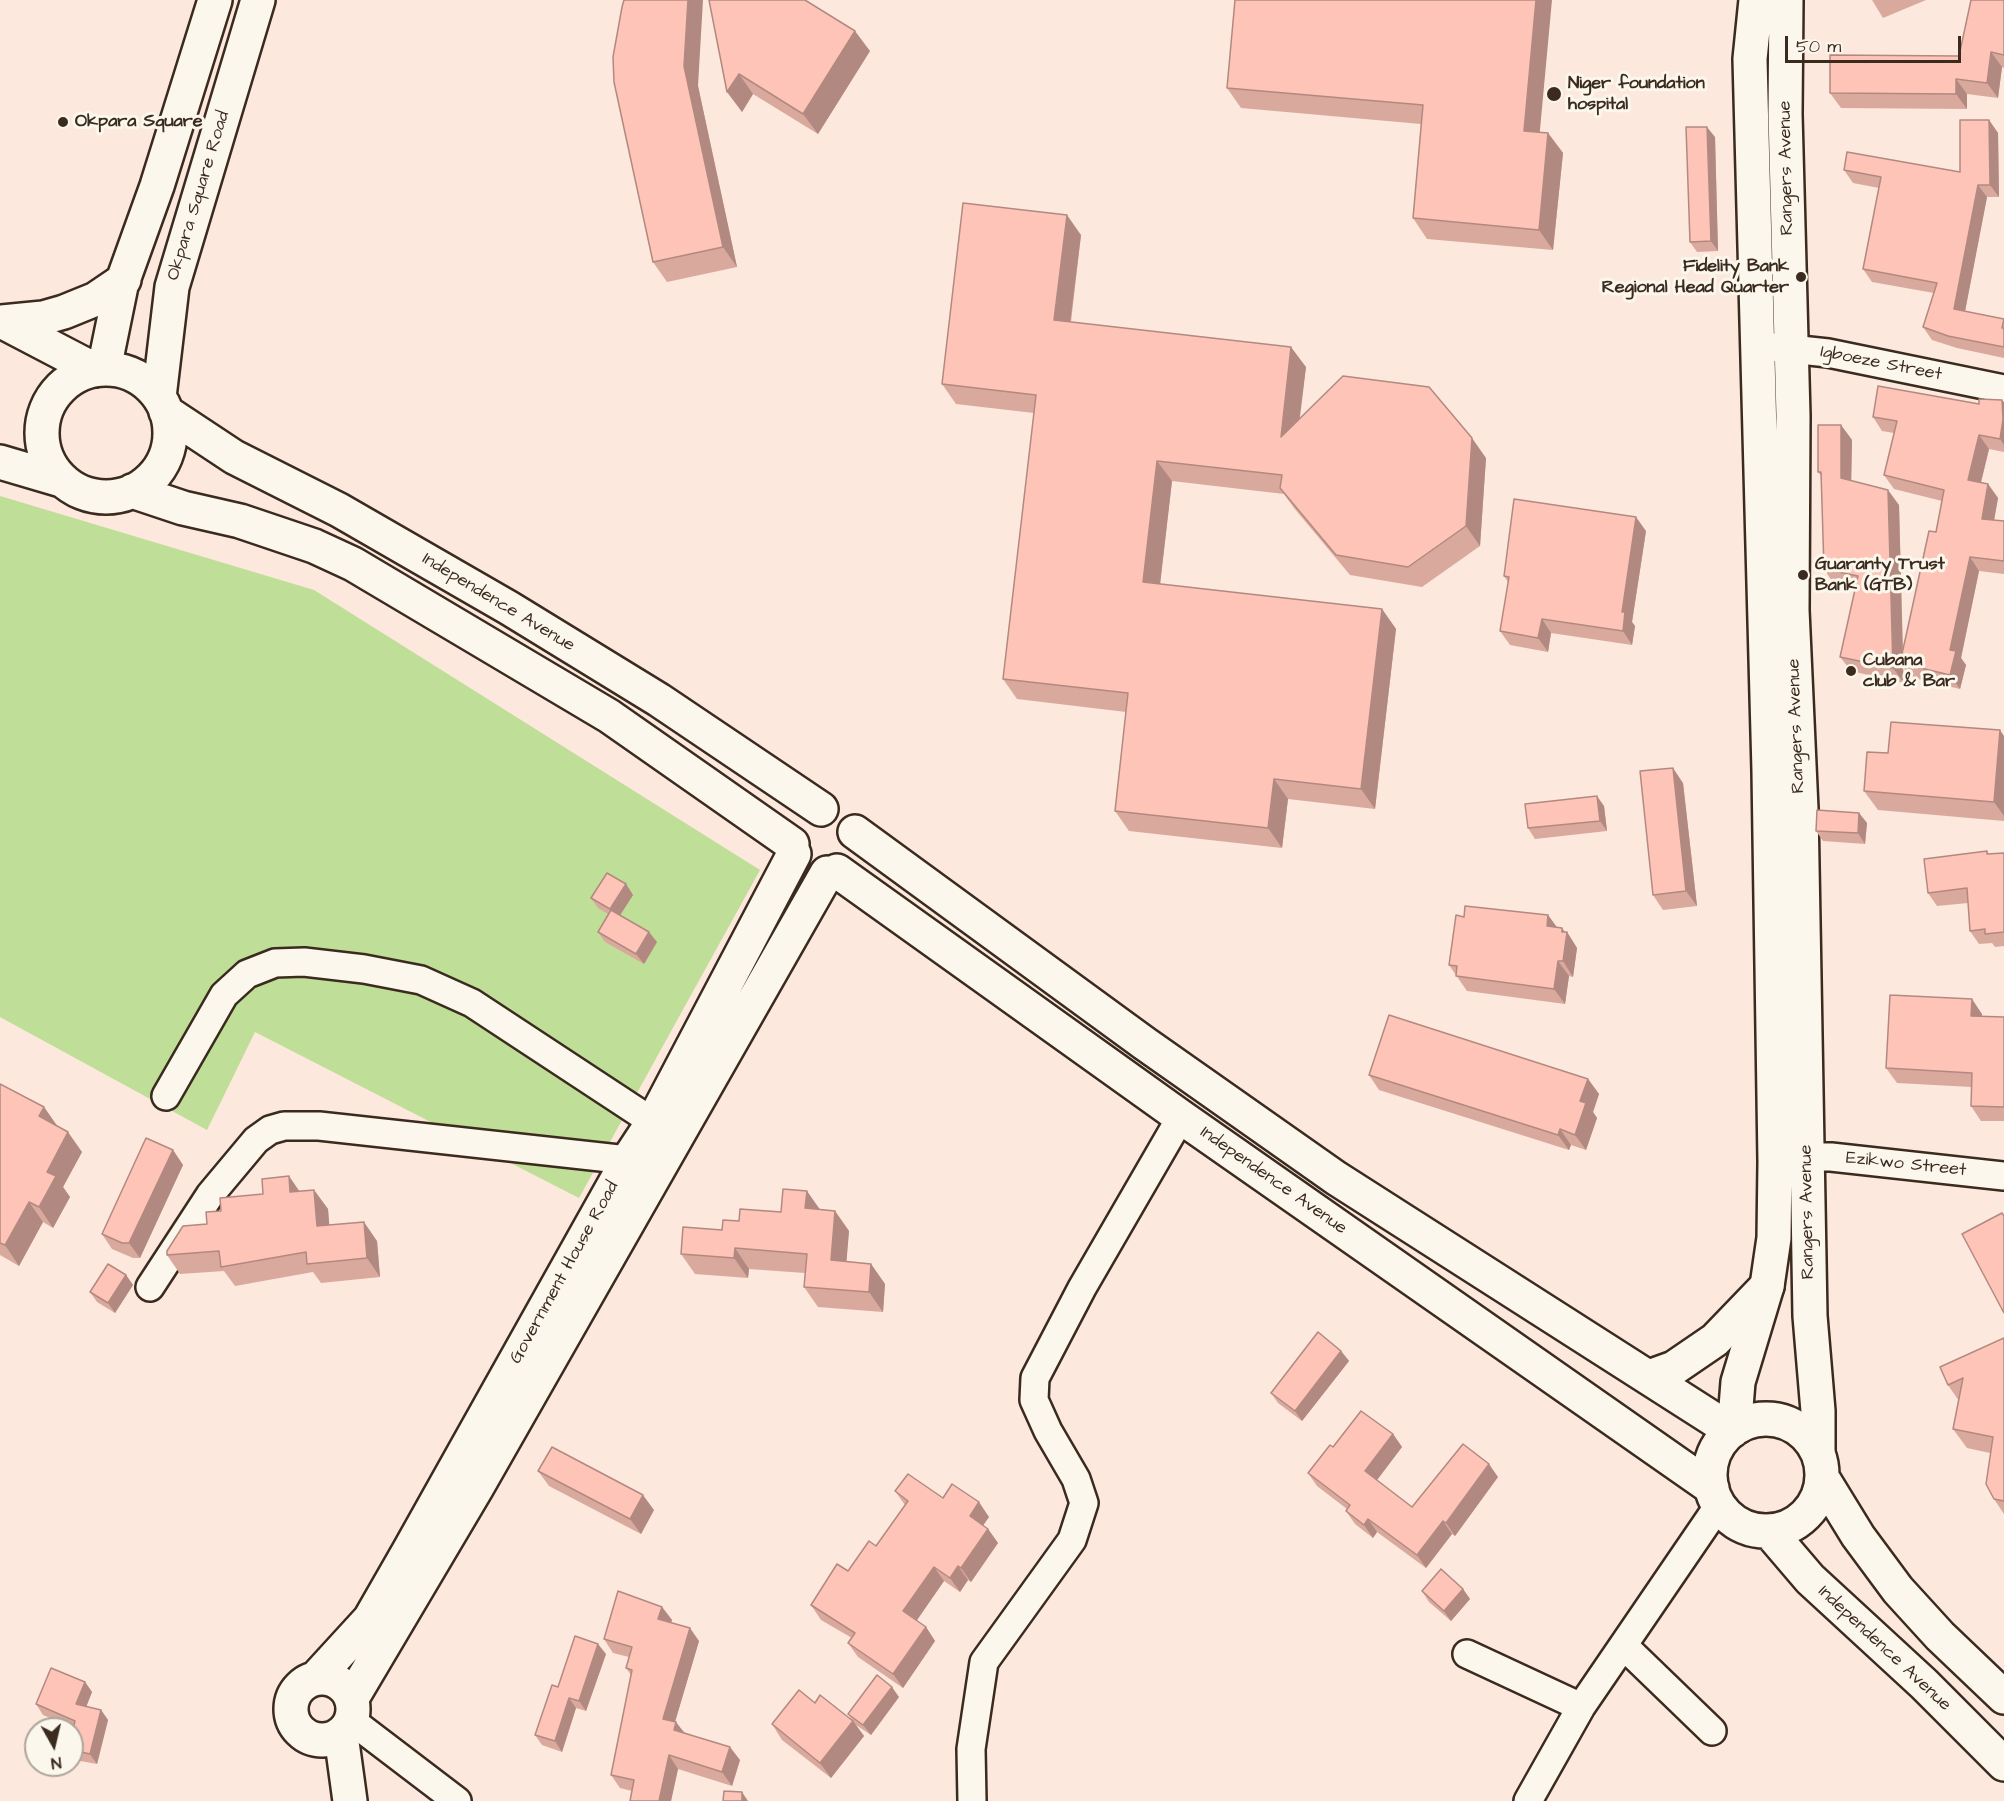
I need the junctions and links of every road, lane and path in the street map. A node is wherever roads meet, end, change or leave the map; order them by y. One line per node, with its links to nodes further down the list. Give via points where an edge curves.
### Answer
1 (214, 0): 5 (main road, via 158,186)
2 (258, 0): 11 (main road, Okpara Square Road, via 172,286)
3 (1756, 0): 7 (main road, Rangers Avenue, via 1750,59)
4 (1786, 0): 8 (main road, Rangers Avenue)
5 (124, 280): 6 (main road, via 96,299 64,312); 9 (main road)
6 (1, 321): 9 (main road)
7 (1756, 346): 8 (street, Igboeze Street); 25 (main road, Rangers Avenue, via 1769,771 1775,1162 1774,1238)
8 (1791, 347): 10 (street, Igboeze Street); 22 (main road, Rangers Avenue, via 1792,610)
9 (99, 370): 11 (main road, via 120,370 135,376); 13 (main road, via 78,375 63,385 44,414 43,449)
10 (2004, 389)
11 (163, 404): 14 (main road, via 170,430 168,449 161,466); 15 (main road, Independence Avenue, via 234,457 339,510 519,614 659,700)
12 (0, 462): 13 (main road)
13 (61, 480): 14 (main road, via 103,497)
14 (132, 491): 17 (main road, via 240,521 353,564 609,716)
15 (821, 809): 16 (main road, via 842,815); 17 (main road, via 799,820 793,831)
16 (855, 832): 18 (main road, via 855,850 845,866); 27 (main road, via 1336,1178)
17 (793, 849): 18 (main road, via 808,869); 21 (main road, Government House Road)
18 (832, 872): 20 (main road, Independence Avenue); 30 (main road, Government House Road)
19 (166, 1096): 21 (street, via 224,995 247,974 275,963 304,962 421,980 472,1003)
20 (1181, 1117): 31 (main road, Independence Avenue); 43 (street, via 1035,1378 1034,1400 1076,1479 1084,1503 1072,1540 984,1662 971,1749)
21 (653, 1122): 23 (main road, Government House Road)
22 (1807, 1157): 24 (street, Ezikwo Street); 29 (main road, Rangers Avenue, via 1810,1316)
23 (628, 1161): 26 (street, via 319,1126 284,1126 256,1140 210,1195); 30 (main road, Government House Road)
24 (2004, 1176)
25 (1767, 1286): 27 (main road, via 1715,1340 1674,1368); 28 (main road, Rangers Avenue, via 1738,1382)
26 (150, 1287)
27 (1649, 1377): 28 (main road)
28 (1735, 1429): 29 (main road, via 1756,1420 1792,1425 1807,1436); 31 (main road, via 1713,1457)
29 (1820, 1465): 32 (main road, via 1818,1499 1806,1515 1789,1527); 36 (main road, via 1858,1536 1899,1590)
30 (465, 1480): 35 (main road, Government House Road, via 370,1619); 38 (main road, Government House Road)
31 (1715, 1497): 32 (main road, via 1740,1525); 33 (street)
32 (1769, 1531): 40 (main road, Independence Avenue, via 1810,1580)
33 (1624, 1646): 37 (street); 39 (street)
34 (1467, 1654): 37 (street)
35 (316, 1678): 38 (main road, via 334,1679 348,1690); 38 (main road, via 300,1686 291,1704 294,1725 315,1740 328,1740)
36 (2004, 1697)
37 (1581, 1707): 44 (street)
38 (348, 1718): 41 (main road); 42 (street)
39 (1712, 1731)
40 (2004, 1764)
41 (350, 1801)
42 (457, 1801)
43 (972, 1801)
44 (1528, 1801)

